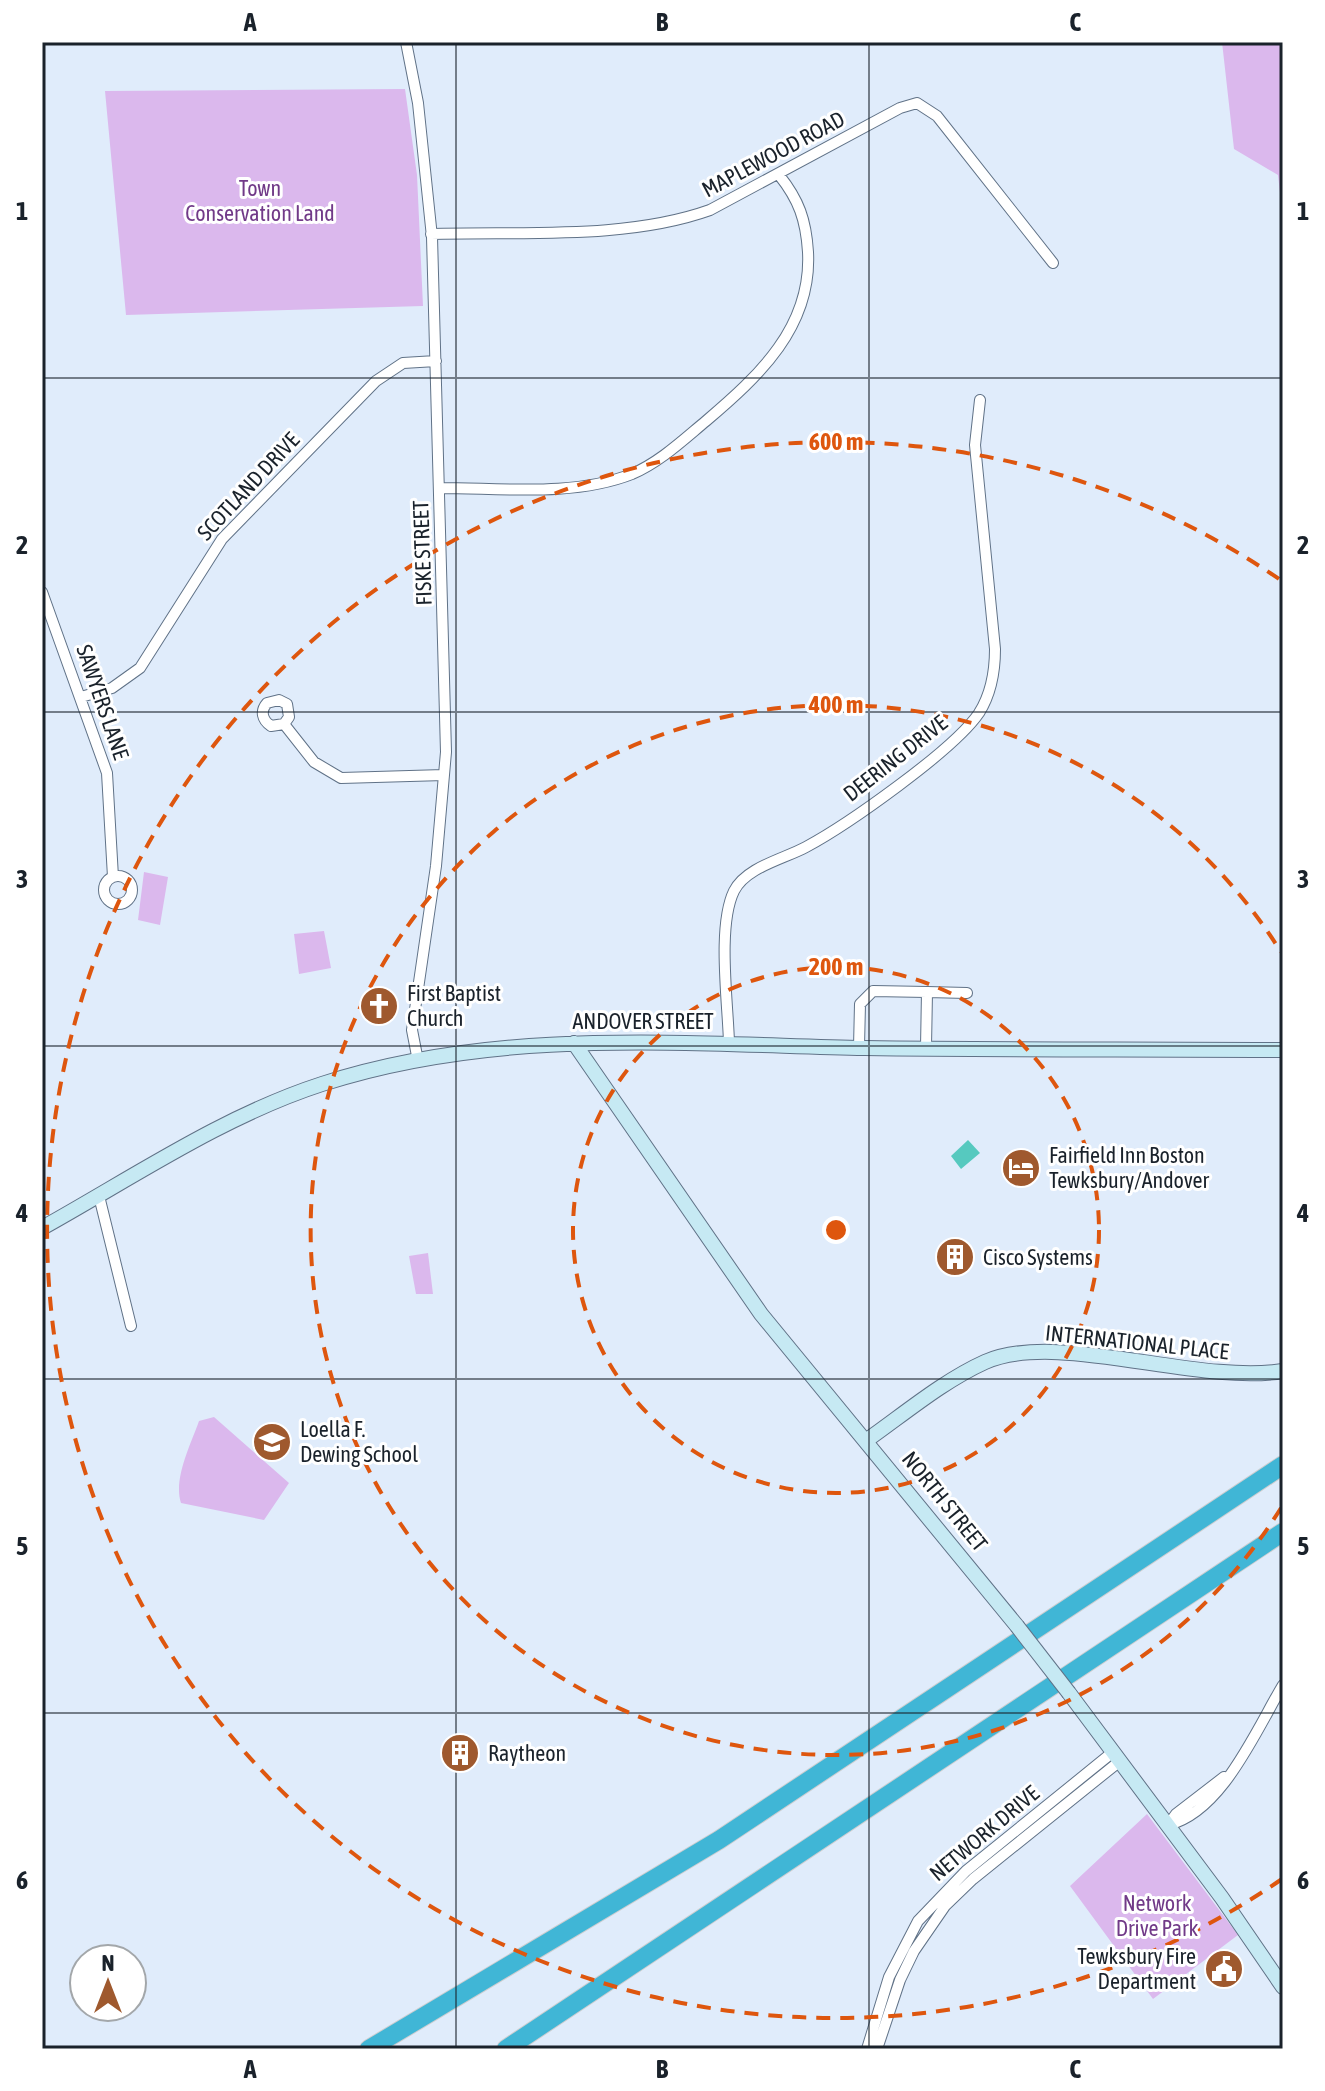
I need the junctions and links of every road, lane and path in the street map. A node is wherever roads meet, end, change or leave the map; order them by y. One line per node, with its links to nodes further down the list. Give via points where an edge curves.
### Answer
1 (406, 42): 3 (street, FISKE STREET, via 418,103)
2 (779, 175): 3 (street, MAPLEWOOD ROAD, via 710,210 644,227); 4 (street, MAPLEWOOD ROAD, via 917,103 937,116); 7 (street, via 804,218 806,292 777,353 716,412 643,468 603,482 577,487)
3 (431, 234): 5 (street, FISKE STREET)
4 (1053, 263)
5 (436, 361): 7 (street, FISKE STREET); 9 (street, SCOTLAND DRIVE, via 403,363 376,381 222,539 140,668 112,688)
6 (980, 400): 16 (street, DEERING DRIVE, via 975,445 995,649 985,702 953,740 889,791 832,833 756,871 734,891 727,913)
7 (440, 488): 11 (street, FISKE STREET)
8 (42, 592): 9 (street, SAWYERS LANE)
9 (81, 697): 12 (street, SAWYERS LANE, via 107,773)
10 (284, 724): 11 (street, via 314,762 341,778)
11 (444, 775): 20 (street, FISKE STREET, via 412,1030)
12 (113, 877)
13 (927, 992): 14 (street); 17 (street, via 865,995); 18 (street)
14 (967, 993)
15 (574, 1043): 16 (main road, ANDOVER STREET); 20 (main road, ANDOVER STREET); 25 (main road, NORTH STREET, via 761,1314)
16 (729, 1043): 17 (main road, ANDOVER STREET)
17 (859, 1047): 18 (main road, ANDOVER STREET)
18 (926, 1047): 19 (main road, ANDOVER STREET)
19 (1283, 1050)
20 (418, 1061): 21 (main road, ANDOVER STREET, via 322,1084 279,1102)
21 (99, 1196): 22 (main road, ANDOVER STREET); 23 (street)
22 (42, 1228)
23 (131, 1326)
24 (1283, 1371): 25 (main road, INTERNATIONAL PLACE, via 1233,1375 1055,1354 998,1358 956,1379)
25 (867, 1440): 29 (main road, NORTH STREET, bridge)
26 (1283, 1465): 32 (highway, via 719,1840)
27 (1283, 1532): 33 (highway)
28 (1283, 1685): 30 (street, via 1226,1776)
29 (1116, 1757): 30 (main road, NORTH STREET); 34 (street, NETWORK DRIVE, via 966,1871 918,1921 889,1977); 35 (street, NETWORK DRIVE, via 945,1906 900,1980)
30 (1168, 1825): 31 (main road, NORTH STREET)
31 (1283, 1987)
32 (369, 2049)
33 (506, 2049)
34 (867, 2049)
35 (877, 2049)

